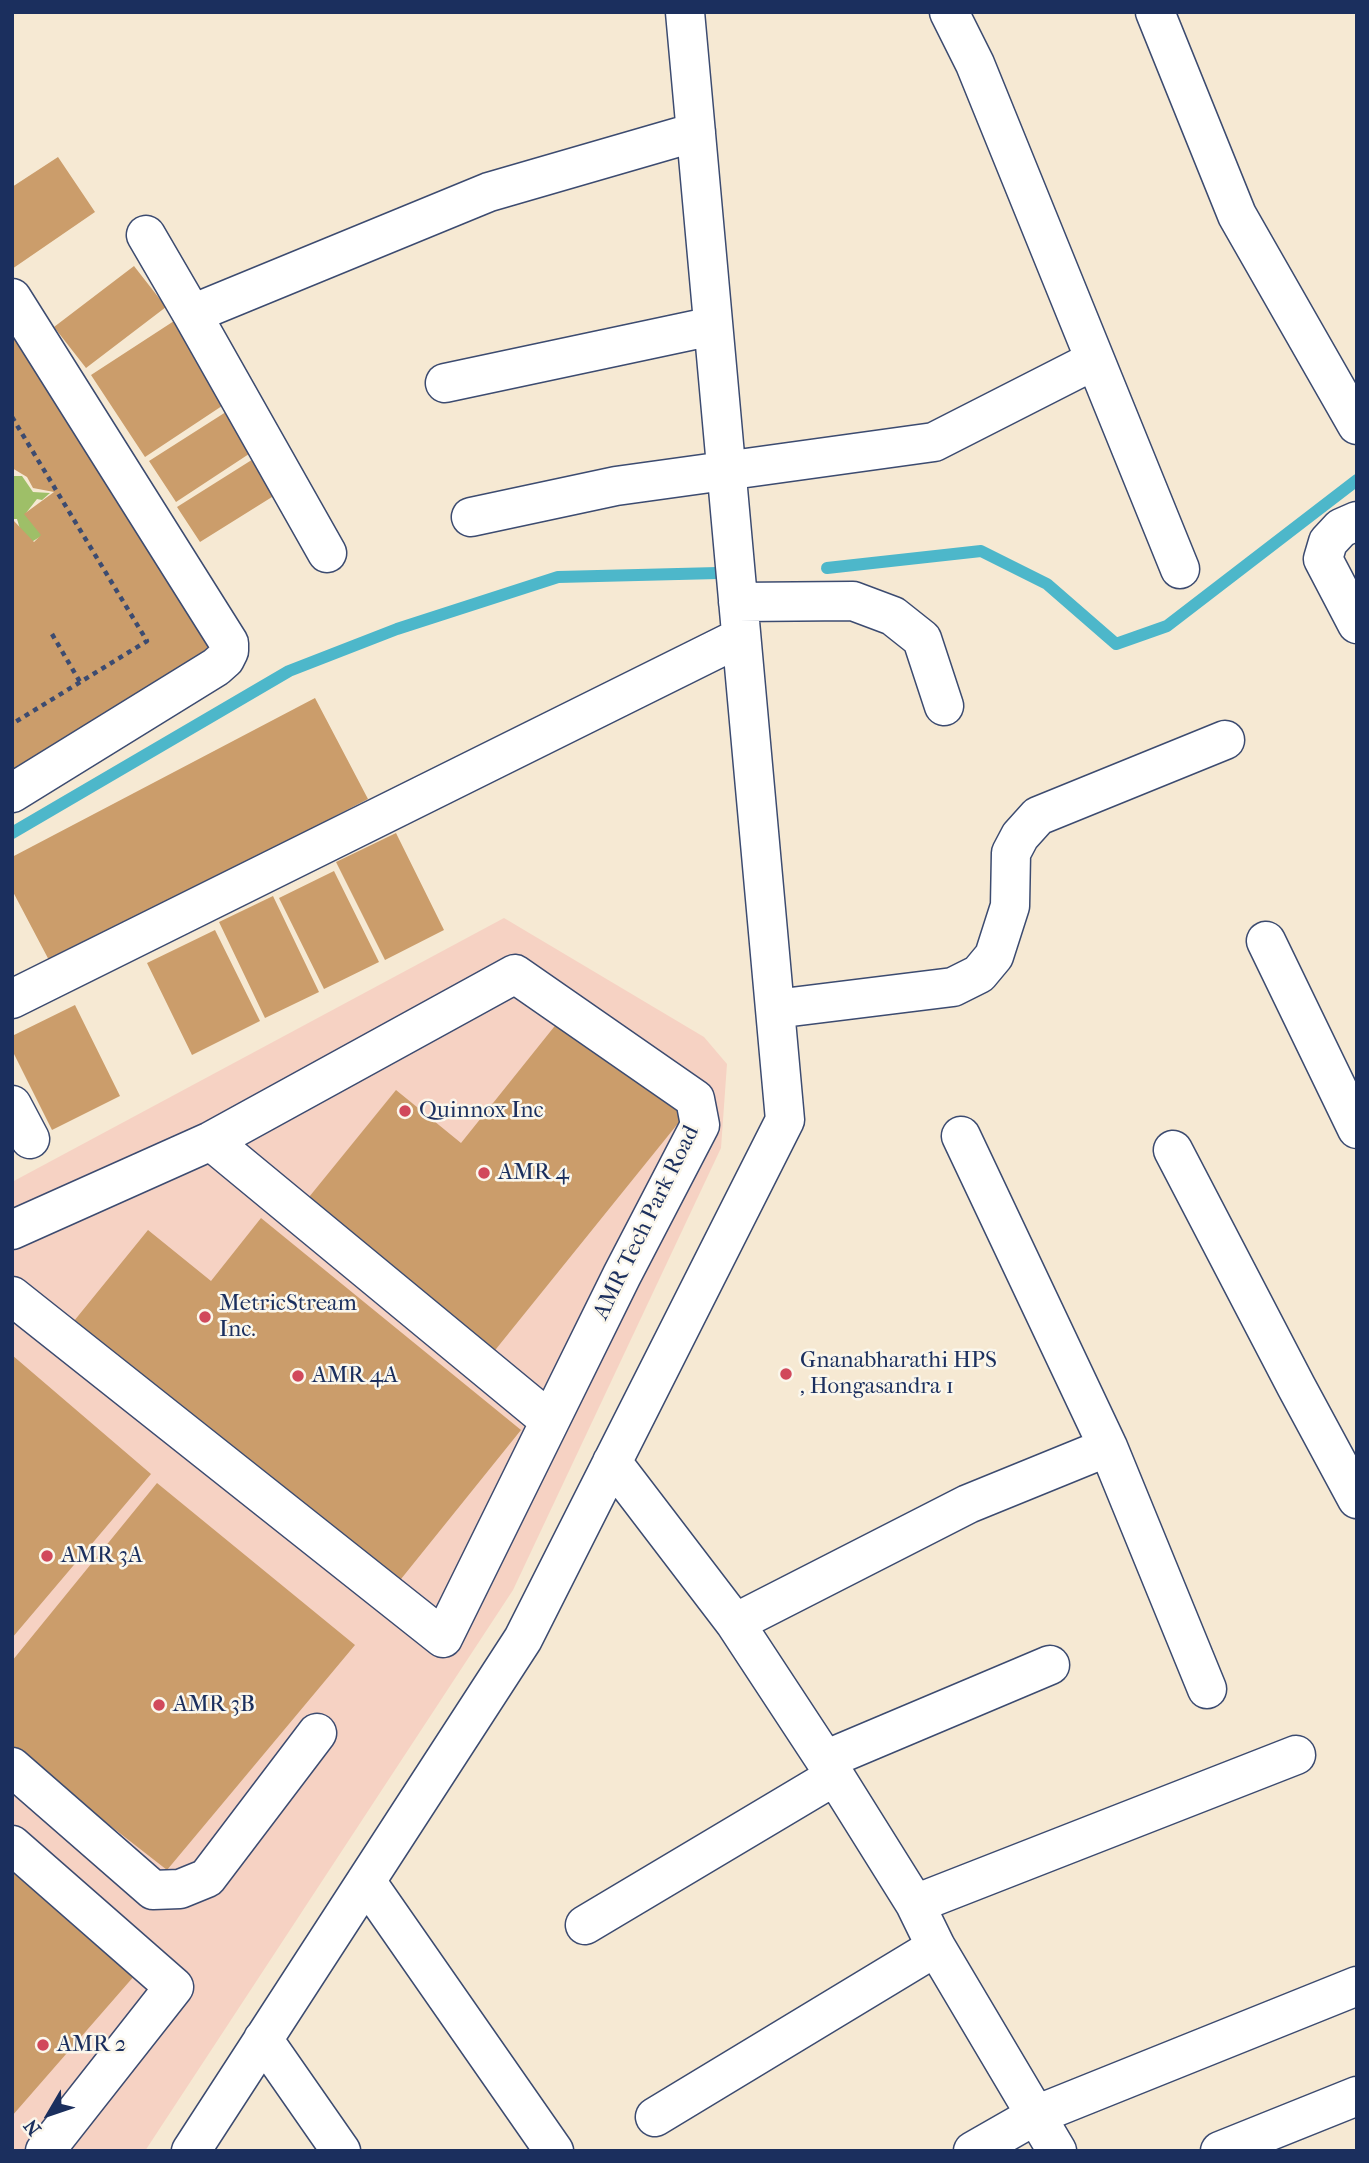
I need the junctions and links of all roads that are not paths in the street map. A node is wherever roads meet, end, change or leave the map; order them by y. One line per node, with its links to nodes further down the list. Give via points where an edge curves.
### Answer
1 (685, 12): 4 (street)
2 (949, 12): 9 (street, via 980,76)
3 (1156, 12): 11 (street, via 1237,215)
4 (696, 132): 7 (street, via 489,192); 8 (street)
5 (146, 235): 7 (street)
6 (12, 298): 21 (street, via 229,643 225,659 216,667)
7 (192, 314): 15 (street)
8 (713, 326): 10 (street); 12 (street)
9 (1095, 360): 12 (street, via 934,442); 16 (street)
10 (444, 383)
11 (1357, 425)
12 (726, 472): 13 (street, via 616,486); 17 (street)
13 (471, 517)
14 (1357, 521): 18 (street, via 1328,541 1323,559)
15 (327, 553)
16 (1180, 569)
17 (740, 619): 19 (street, via 853,601 893,616 922,639); 23 (street); 24 (street)
18 (1357, 624)
19 (944, 706)
20 (1225, 740): 24 (street, via 1038,816 1011,853 1010,906 994,956 979,974 953,987)
21 (12, 793)
22 (1266, 941): 26 (street)
23 (12, 999)
24 (775, 1009): 35 (street, via 785,1120)
25 (12, 1105): 28 (street)
26 (1357, 1129)
27 (961, 1136): 34 (street)
28 (30, 1139)
29 (211, 1141): 31 (street, AMR Tech Park Road); 33 (street); 33 (street, AMR Tech Park Road, via 515,974 695,1099 700,1125)
30 (1173, 1150): 36 (street)
31 (12, 1230)
32 (12, 1296): 33 (street, via 443,1638)
33 (550, 1421)
34 (1108, 1447): 37 (street, via 968,1504); 39 (street)
35 (612, 1462): 37 (street); 45 (street, via 523,1639)
36 (1357, 1499)
37 (735, 1623): 43 (street)
38 (1050, 1665): 43 (street)
39 (1207, 1689)
40 (317, 1733): 42 (street, via 207,1878 180,1889 153,1890)
41 (1296, 1755): 46 (street)
42 (12, 1767)
43 (830, 1768): 46 (street); 47 (street)
44 (12, 1845): 55 (street, via 174,1987)
45 (366, 1881): 50 (street); 58 (street)
46 (915, 1903): 48 (street)
47 (585, 1925)
48 (936, 1947): 52 (street); 53 (street)
49 (1357, 1986): 52 (street)
50 (263, 2039): 56 (street); 57 (street)
51 (1357, 2096): 54 (street)
52 (1036, 2115): 59 (street); 60 (street)
53 (655, 2118)
54 (1278, 2140): 61 (street)
55 (45, 2151)
56 (191, 2151)
57 (341, 2151)
58 (554, 2151)
59 (973, 2151)
60 (1057, 2151)
61 (1220, 2151)

